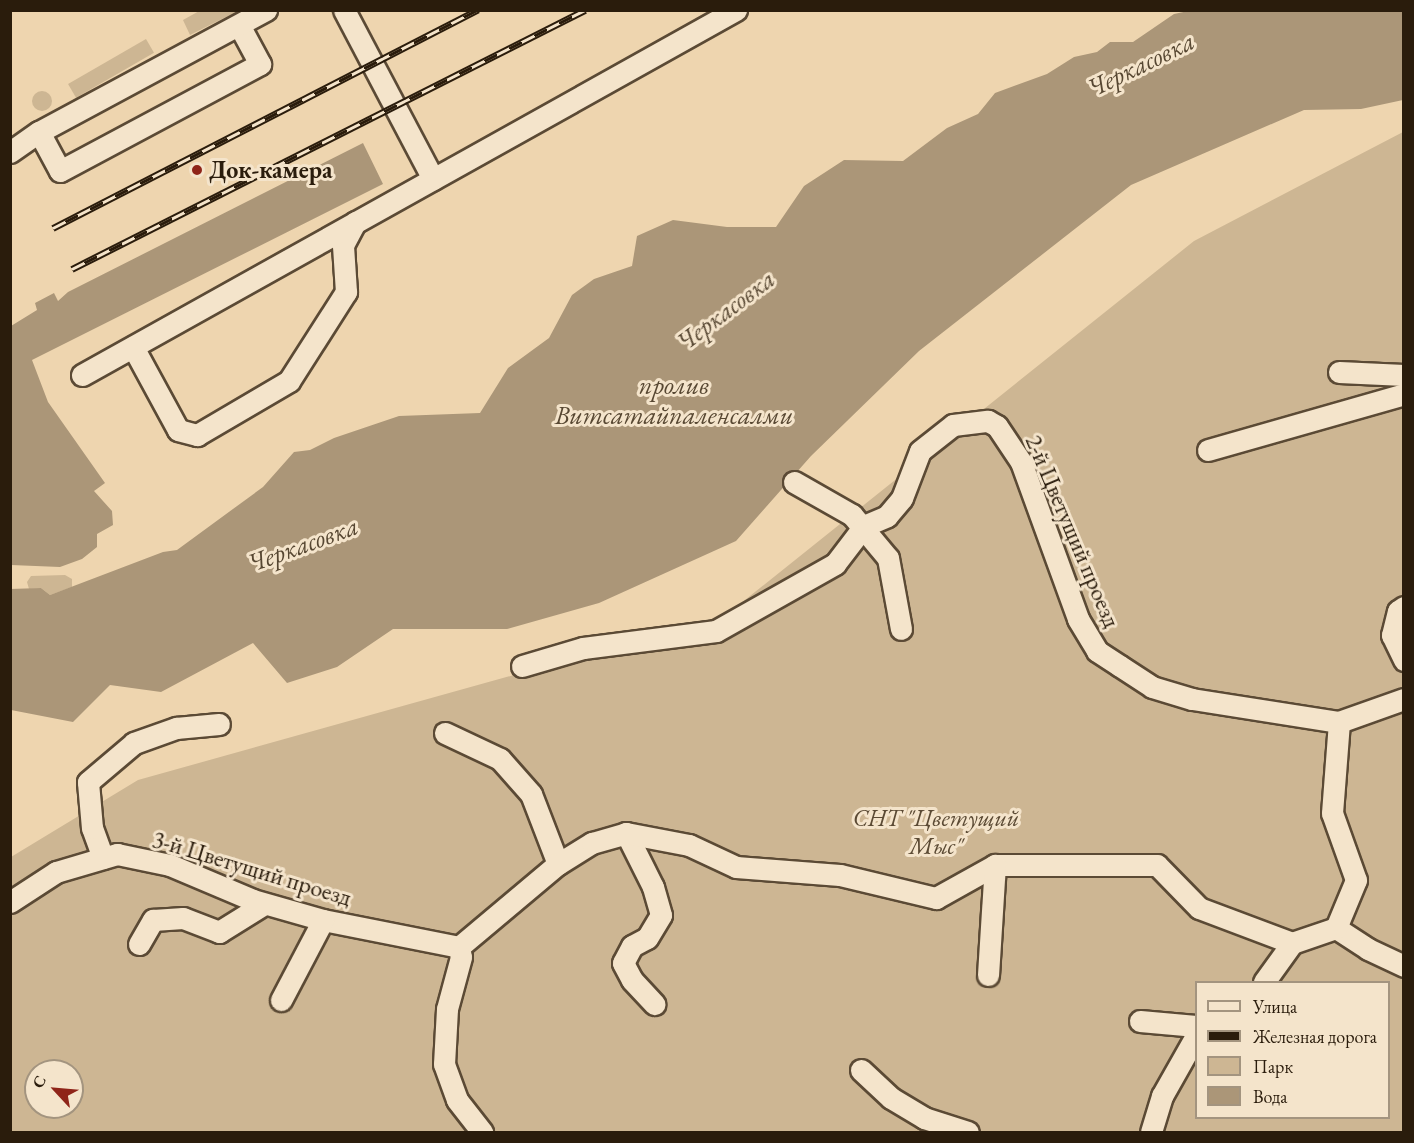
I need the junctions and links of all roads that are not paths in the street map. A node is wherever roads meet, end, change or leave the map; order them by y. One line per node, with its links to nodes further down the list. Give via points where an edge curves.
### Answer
1 (266, 10): 4 (street)
2 (344, 10): 7 (street)
3 (736, 10): 7 (street)
4 (239, 25): 5 (street); 5 (street, via 260,64 60,171)
5 (39, 132): 6 (street)
6 (10, 152)
7 (433, 179): 8 (street)
8 (355, 222): 9 (street); 9 (street, via 342,245 346,292 289,381 197,435 178,430)
9 (133, 347): 11 (street)
10 (1339, 372): 12 (street)
11 (82, 375)
12 (1404, 375)
13 (1404, 394): 14 (street)
14 (1208, 450)
15 (795, 482): 16 (street)
16 (864, 526): 18 (street, via 888,558); 20 (street, 2-й Цветущий проезд, via 835,564 716,631 583,648); 22 (street, 2-й Цветущий проезд, via 887,516 902,498 920,451 952,425 988,421 998,426 1021,462 1078,619 1097,651 1152,687 1192,699)
17 (1404, 607): 19 (street, via 1398,611 1392,635)
18 (902, 629)
19 (1404, 660)
20 (522, 666)
21 (1404, 699): 22 (street, 2-й Цветущий проезд)
22 (1339, 722): 32 (street, via 1332,813 1356,880)
23 (219, 724): 26 (street, via 176,728 134,743 88,782 92,828)
24 (445, 733): 27 (street, via 500,759 531,794)
25 (626, 833): 27 (street, via 592,843); 28 (street, via 689,845 736,867 840,875 936,898); 40 (street, via 653,887 661,915 647,938 632,946 623,963 632,980)
26 (103, 858): 29 (street, 3-й Цветущий проезд, via 56,872); 30 (street, 3-й Цветущий проезд, via 117,854 170,865)
27 (558, 864): 35 (street)
28 (995, 865): 33 (street, via 1157,865 1199,908); 37 (street)
29 (10, 902)
30 (264, 903): 31 (street, 3-й Цветущий проезд); 34 (street, via 219,932 183,918 153,920)
31 (323, 920): 35 (street, 3-й Цветущий проезд); 39 (street)
32 (1336, 928): 33 (street); 36 (street, via 1368,950)
33 (1292, 943): 38 (street)
34 (140, 944)
35 (459, 947): 45 (street, via 461,957 447,1009 444,1064 457,1100)
36 (1404, 966)
37 (988, 975)
38 (1265, 981)
39 (281, 999)
40 (654, 1004)
41 (1140, 1021): 42 (street)
42 (1195, 1026)
43 (1195, 1039): 47 (street, via 1162,1096)
44 (861, 1070): 46 (street, via 891,1098 924,1118)
45 (482, 1132)
46 (968, 1132)
47 (1151, 1132)

